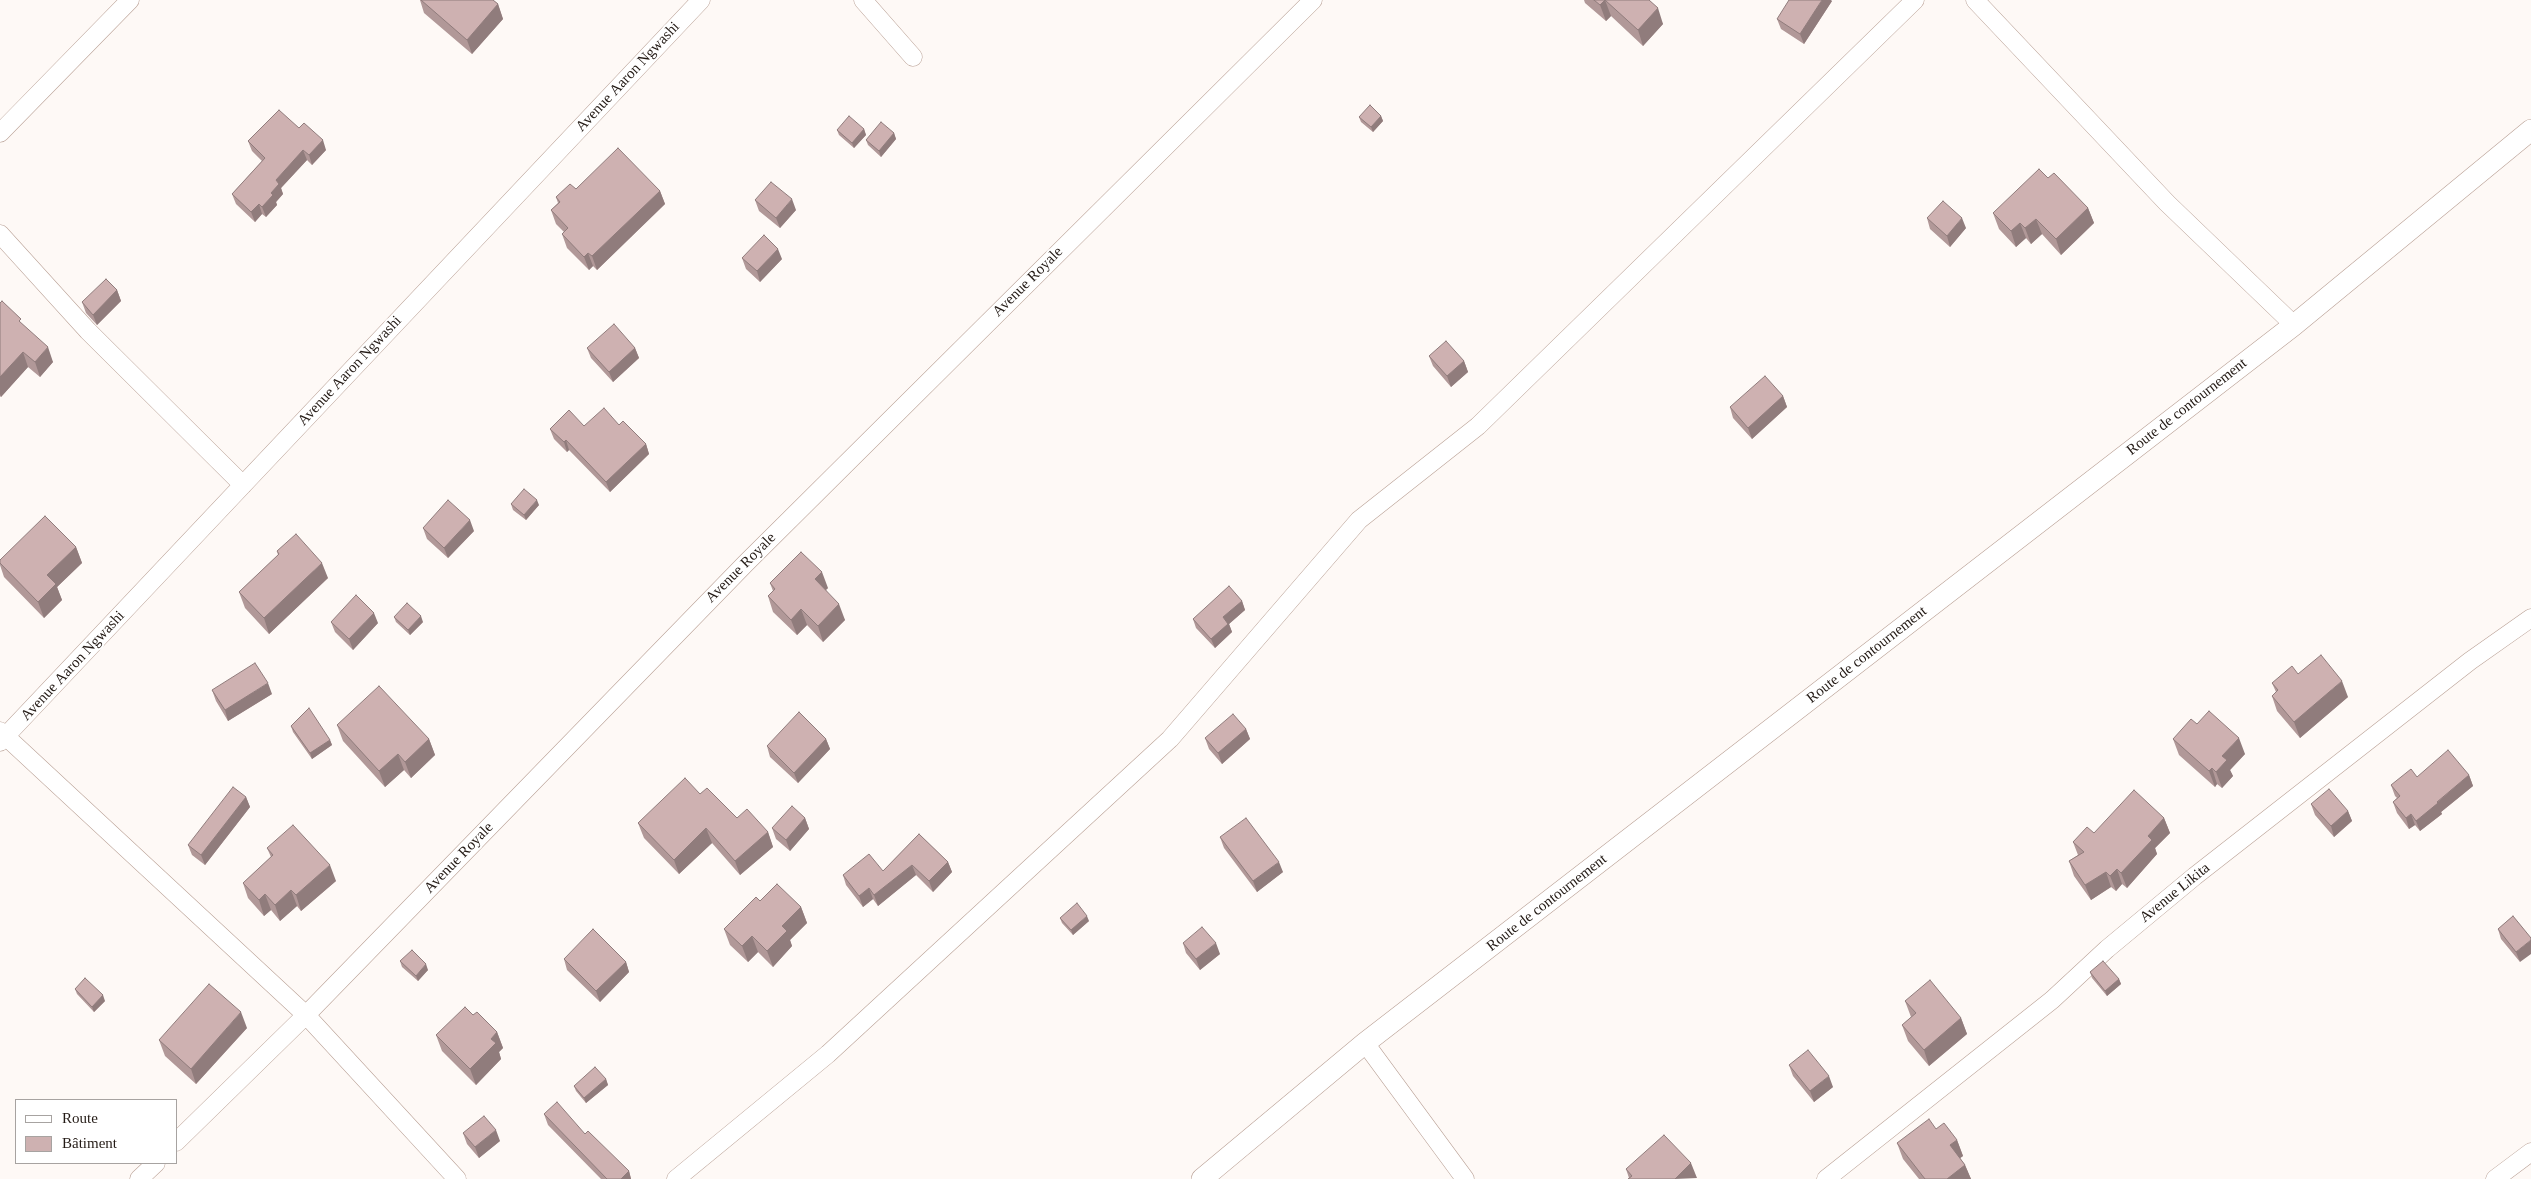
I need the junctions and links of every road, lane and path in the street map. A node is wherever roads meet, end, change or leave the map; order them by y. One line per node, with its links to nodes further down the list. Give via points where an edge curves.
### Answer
1 (130, 0): 9 (street)
2 (701, 0): 12 (street, Avenue Aaron Ngwashi)
3 (863, 0): 7 (street)
4 (1312, 0): 15 (street, Avenue Royale, via 746,563)
5 (1915, 0): 22 (street, via 1478,426 1359,520 1170,739 828,1054)
6 (1975, 0): 11 (street, via 2167,203)
7 (913, 57)
8 (2531, 130): 11 (street, Route de contournement)
9 (0, 134)
10 (0, 234): 12 (street, via 88,331)
11 (2294, 325): 16 (street, Route de contournement)
12 (243, 485): 14 (street, Avenue Aaron Ngwashi)
13 (2531, 618): 25 (street, Avenue Likita, via 2470,661 2195,876 2052,1000)
14 (2, 737): 15 (street)
15 (306, 1015): 17 (street, Avenue Royale); 21 (street)
16 (1365, 1043): 23 (street, Route de contournement); 24 (street)
17 (178, 1140)
18 (2531, 1152): 26 (street)
19 (155, 1164): 20 (street)
20 (139, 1179)
21 (457, 1179)
22 (676, 1179)
23 (1202, 1179)
24 (1465, 1179)
25 (1826, 1179)
26 (2496, 1179)

